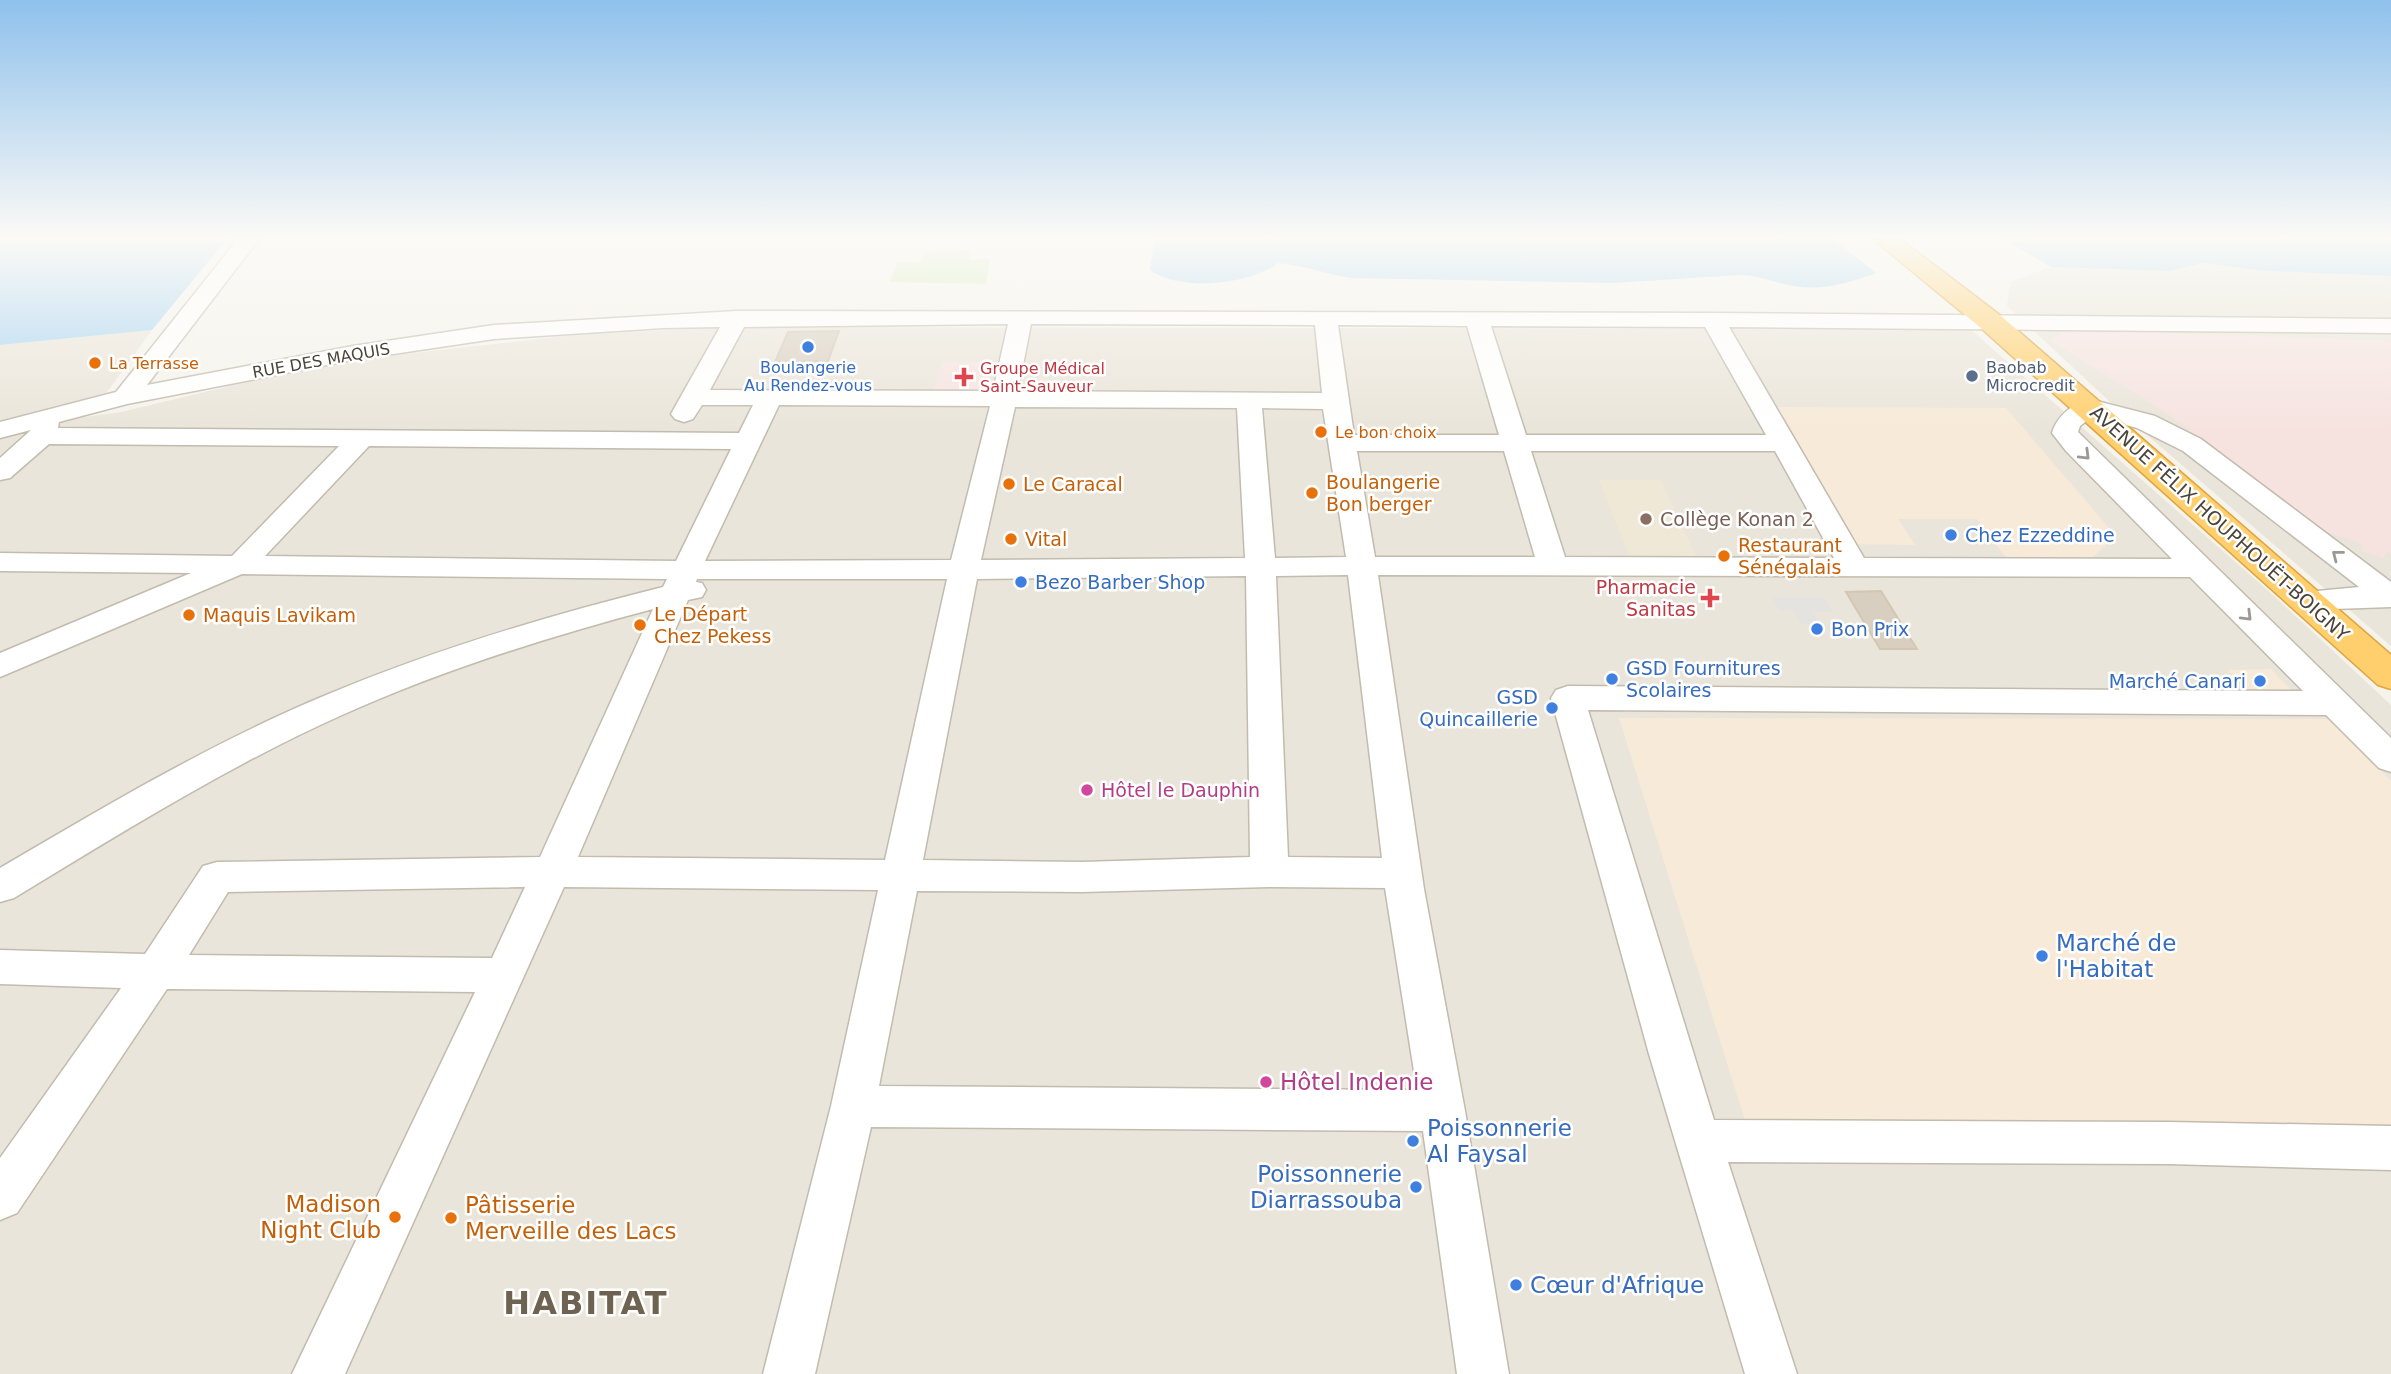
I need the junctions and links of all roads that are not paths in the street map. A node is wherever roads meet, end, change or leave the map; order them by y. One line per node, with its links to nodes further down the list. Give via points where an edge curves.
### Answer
1 (199, 303): 10 (street)
2 (1968, 303): 8 (highway, AVENUE FÉLIX HOUPHOUËT-BOIGNY)
3 (1021, 317): 4 (street, RUE DES MAQUIS); 5 (street, RUE DES MAQUIS); 13 (street)
4 (737, 318): 10 (street, RUE DES MAQUIS, via 494,332 353,353); 11 (street)
5 (1326, 318): 6 (street, RUE DES MAQUIS); 15 (street)
6 (1477, 319): 7 (street, RUE DES MAQUIS); 24 (street)
7 (1713, 320): 8 (street, RUE DES MAQUIS); 23 (street)
8 (1991, 321): 9 (street, RUE DES MAQUIS); 16 (highway, AVENUE FÉLIX HOUPHOUËT-BOIGNY)
9 (2391, 326)
10 (125, 397): 17 (street, RUE DES MAQUIS)
11 (693, 397): 12 (street); 20 (street)
12 (769, 399): 13 (street); 21 (street)
13 (1004, 400): 14 (street); 30 (street)
14 (1250, 401): 15 (street); 29 (street)
15 (1335, 401): 22 (street)
16 (2089, 407): 33 (street, one-way to 33, via 2068,423 2067,436); 36 (street, one-way to 16, via 2192,445 2146,422); 37 (highway, AVENUE FÉLIX HOUPHOUËT-BOIGNY)
17 (45, 427): 18 (street, RUE DES MAQUIS); 19 (street); 25 (street)
18 (0, 430)
19 (360, 440): 20 (street); 27 (street)
20 (670, 440): 21 (street)
21 (747, 441): 35 (street)
22 (1343, 443): 24 (street); 28 (street)
23 (1783, 443): 24 (street); 32 (street)
24 (1514, 444): 31 (street)
25 (0, 472)
26 (0, 562): 27 (street)
27 (242, 563): 35 (street); 38 (street)
28 (1362, 566): 29 (street); 31 (street); 44 (street)
29 (1261, 567): 30 (street); 43 (street)
30 (964, 568): 34 (street); 45 (street)
31 (1553, 568): 32 (street)
32 (1855, 568): 33 (street)
33 (2200, 568): 40 (street, one-way to 40)
34 (771, 571): 35 (street)
35 (682, 581): 42 (street); 46 (street, via 444,662 330,707 142,802)
36 (2390, 596): 37 (street)
37 (2307, 600): 39 (highway, AVENUE FÉLIX HOUPHOUËT-BOIGNY)
38 (0, 666)
39 (2391, 676)
40 (2335, 703): 41 (street); 52 (street, via 1568,698)
41 (2391, 759)
42 (552, 872): 45 (street); 48 (street, via 217,877); 49 (street)
43 (1269, 872): 44 (street); 45 (street)
44 (1402, 873): 51 (street)
45 (902, 876): 50 (street)
46 (0, 887)
47 (0, 967): 48 (street)
48 (156, 972): 49 (street); 54 (street)
49 (504, 975): 55 (street)
50 (853, 1105): 51 (street); 56 (street)
51 (1443, 1111): 57 (street)
52 (1699, 1141): 53 (street); 58 (street)
53 (2391, 1148)
54 (0, 1197)
55 (318, 1374)
56 (789, 1374)
57 (1483, 1374)
58 (1771, 1374)

